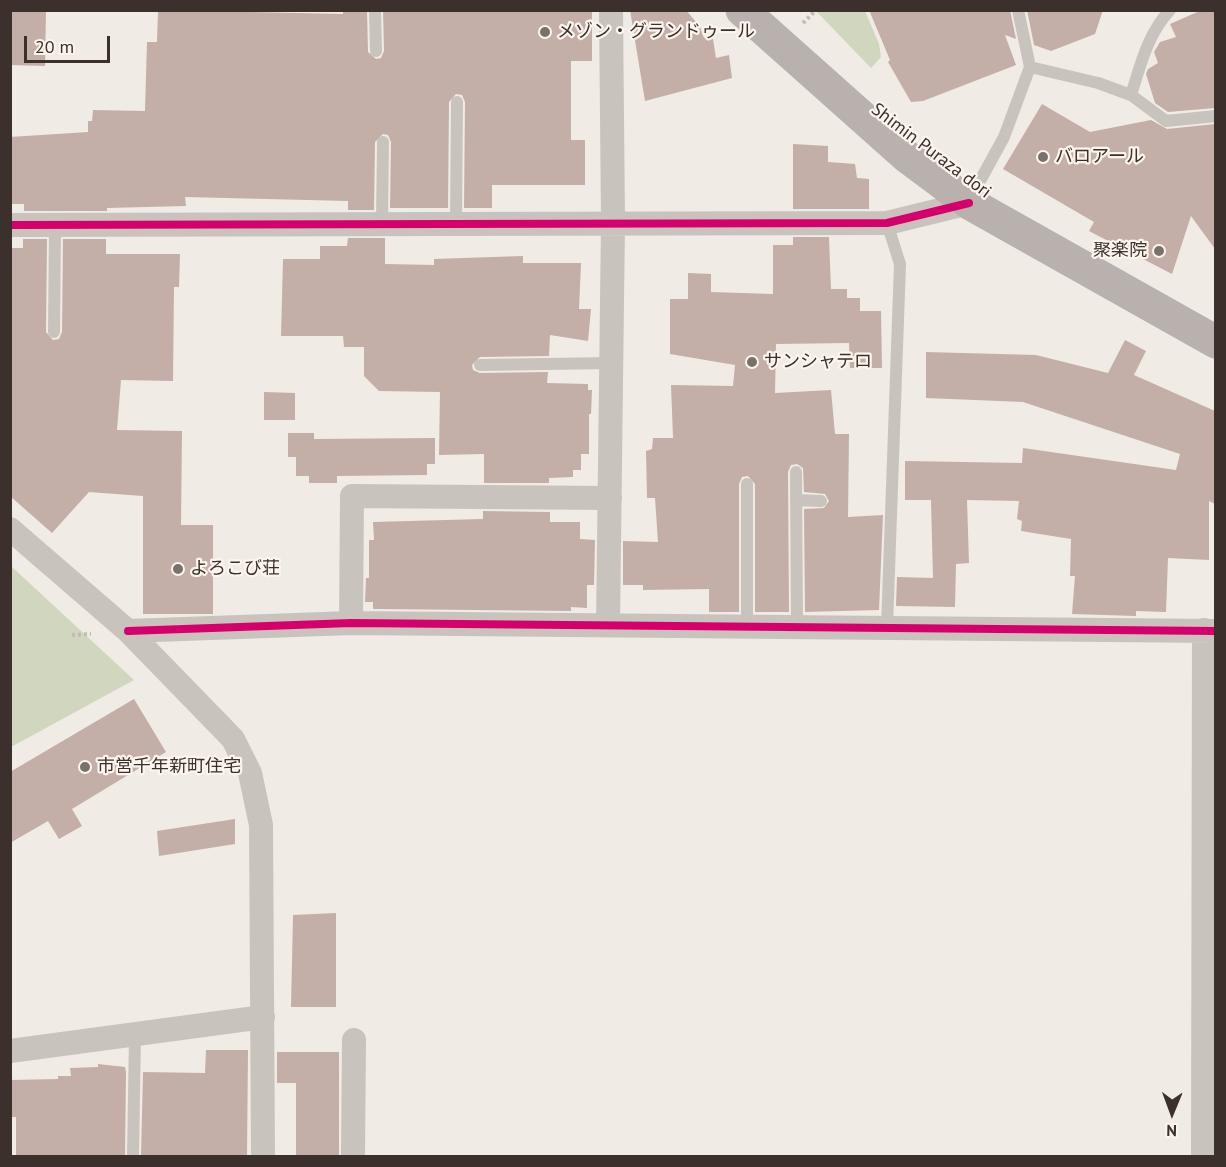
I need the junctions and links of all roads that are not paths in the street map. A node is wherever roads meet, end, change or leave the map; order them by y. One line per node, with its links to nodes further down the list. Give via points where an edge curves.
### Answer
1 (375, 10): 6 (lane)
2 (611, 10): 13 (street)
3 (742, 10): 12 (main road, Shimin Puraza dori, via 906,156)
4 (1018, 10): 7 (lane)
5 (1170, 10): 8 (lane, via 1156,25 1147,44)
6 (376, 51)
7 (1030, 67): 8 (lane); 12 (lane, via 1004,137)
8 (1131, 95): 10 (lane, via 1166,121)
9 (457, 102): 15 (lane)
10 (1215, 116)
11 (383, 142): 14 (lane)
12 (969, 203): 16 (street); 20 (main road, Shimin Puraza dori)
13 (613, 222): 15 (street); 16 (street); 21 (street)
14 (382, 223): 15 (street); 18 (street)
15 (456, 223)
16 (887, 223): 33 (lane, via 900,264)
17 (10, 225): 18 (street)
18 (55, 225): 19 (lane)
19 (54, 332)
20 (1215, 342)
21 (612, 363): 22 (lane); 25 (street)
22 (480, 365)
23 (796, 472): 26 (lane)
24 (747, 484): 31 (lane)
25 (610, 498): 29 (street, via 352,496); 30 (street)
26 (796, 500): 27 (lane); 32 (lane)
27 (821, 501)
28 (10, 529): 35 (street)
29 (351, 623): 30 (street); 35 (street)
30 (608, 626): 31 (street)
31 (747, 626): 32 (street)
32 (797, 626): 33 (street)
33 (887, 627): 34 (street)
34 (1210, 630): 40 (street)
35 (128, 631): 36 (street, via 233,739 250,773 261,825)
36 (264, 1017): 37 (street); 42 (street)
37 (135, 1035): 39 (street); 41 (lane)
38 (354, 1040): 43 (street)
39 (10, 1051)
40 (1209, 1087): 44 (street)
41 (133, 1156)
42 (264, 1156)
43 (353, 1156)
44 (1203, 1156)

